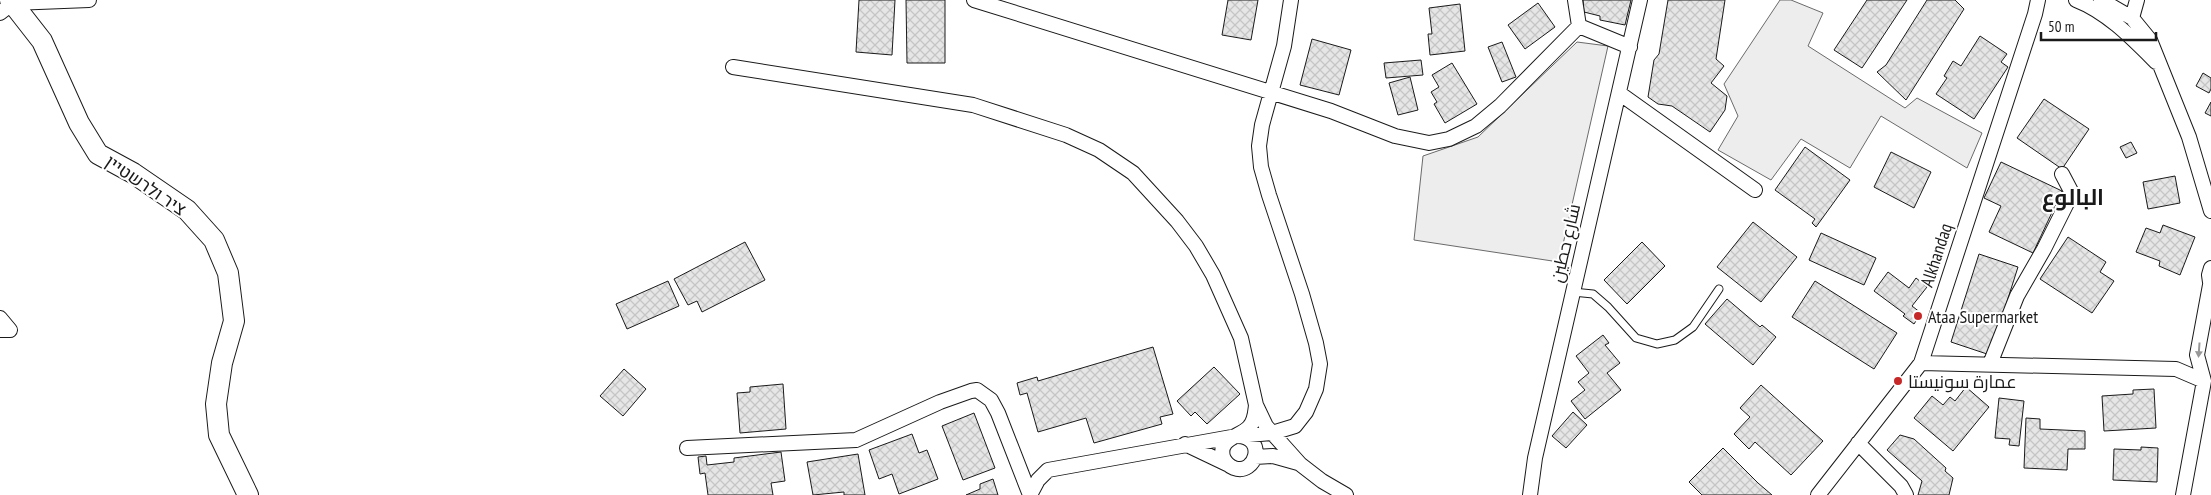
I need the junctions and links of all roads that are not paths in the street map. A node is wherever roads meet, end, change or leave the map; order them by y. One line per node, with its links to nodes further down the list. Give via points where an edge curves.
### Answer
1 (89, 0): 10 (street)
2 (974, 0): 16 (street)
3 (1291, 0): 16 (street)
4 (1575, 0): 12 (street)
5 (1640, 0): 13 (street, شارع حطين)
6 (2038, 0): 28 (street, Alkhandaq)
7 (2076, 0): 14 (street, via 2124,30)
8 (2101, 0): 11 (street)
9 (2137, 0): 11 (street)
10 (8, 5): 43 (main road, ציר ולרשטיין, via 42,41 79,123 98,154 133,173 187,210 214,240 228,273 234,321 222,364 216,404 219,435)
11 (2132, 18): 14 (street, via 2150,40)
12 (1580, 26): 13 (street); 16 (street, via 1500,106 1476,126 1449,139 1428,143 1395,136)
13 (1630, 48): 17 (street, شارع حطين)
14 (2160, 65): 20 (street)
15 (733, 67): 32 (street, via 973,106 1066,135 1100,150 1138,178 1196,246 1213,275 1241,338)
16 (1272, 92): 33 (street, via 1262,125 1261,167 1302,294 1320,364 1316,390 1306,412 1295,426)
17 (1619, 93): 19 (street); 25 (street, شارع حطين)
18 (2062, 174): 29 (street, via 2072,193 2017,296)
19 (1755, 190)
20 (2208, 190): 21 (street)
21 (2211, 210)
22 (2211, 268): 23 (street)
23 (2210, 287): 30 (street, one-way to 30, via 2198,355)
24 (1719, 289): 25 (lane, via 1693,327 1675,340 1657,344 1636,338 1593,294)
25 (1573, 292): 45 (street, شارع حطين, via 1534,458)
26 (0, 318): 27 (street, via 10,330)
27 (0, 330)
28 (1921, 363): 29 (street); 35 (street, Alkhandaq)
29 (1990, 364): 30 (street, via 2176,369)
30 (2208, 379): 31 (street)
31 (2206, 399): 48 (street)
32 (1256, 405): 33 (street); 34 (street, via 1255,418)
33 (1272, 433): 34 (street); 39 (street, via 1266,448); 40 (street)
34 (1237, 436): 36 (street); 39 (street, via 1252,442); 41 (street, via 1228,440 1223,450)
35 (1858, 443): 46 (street, Alkhandaq); 47 (street)
36 (1185, 444): 41 (street); 42 (street)
37 (687, 448): 38 (street, via 856,440 940,402 978,390 991,400)
38 (1012, 450): 42 (street, via 1034,470); 42 (street, via 1030,495)
39 (1255, 457): 40 (street, via 1273,456); 41 (street, via 1244,468)
40 (1300, 464): 44 (street)
41 (1229, 465)
42 (1048, 470)
43 (248, 495)
44 (1346, 495)
45 (1530, 495)
46 (1818, 495)
47 (1906, 495)
48 (2183, 495)

